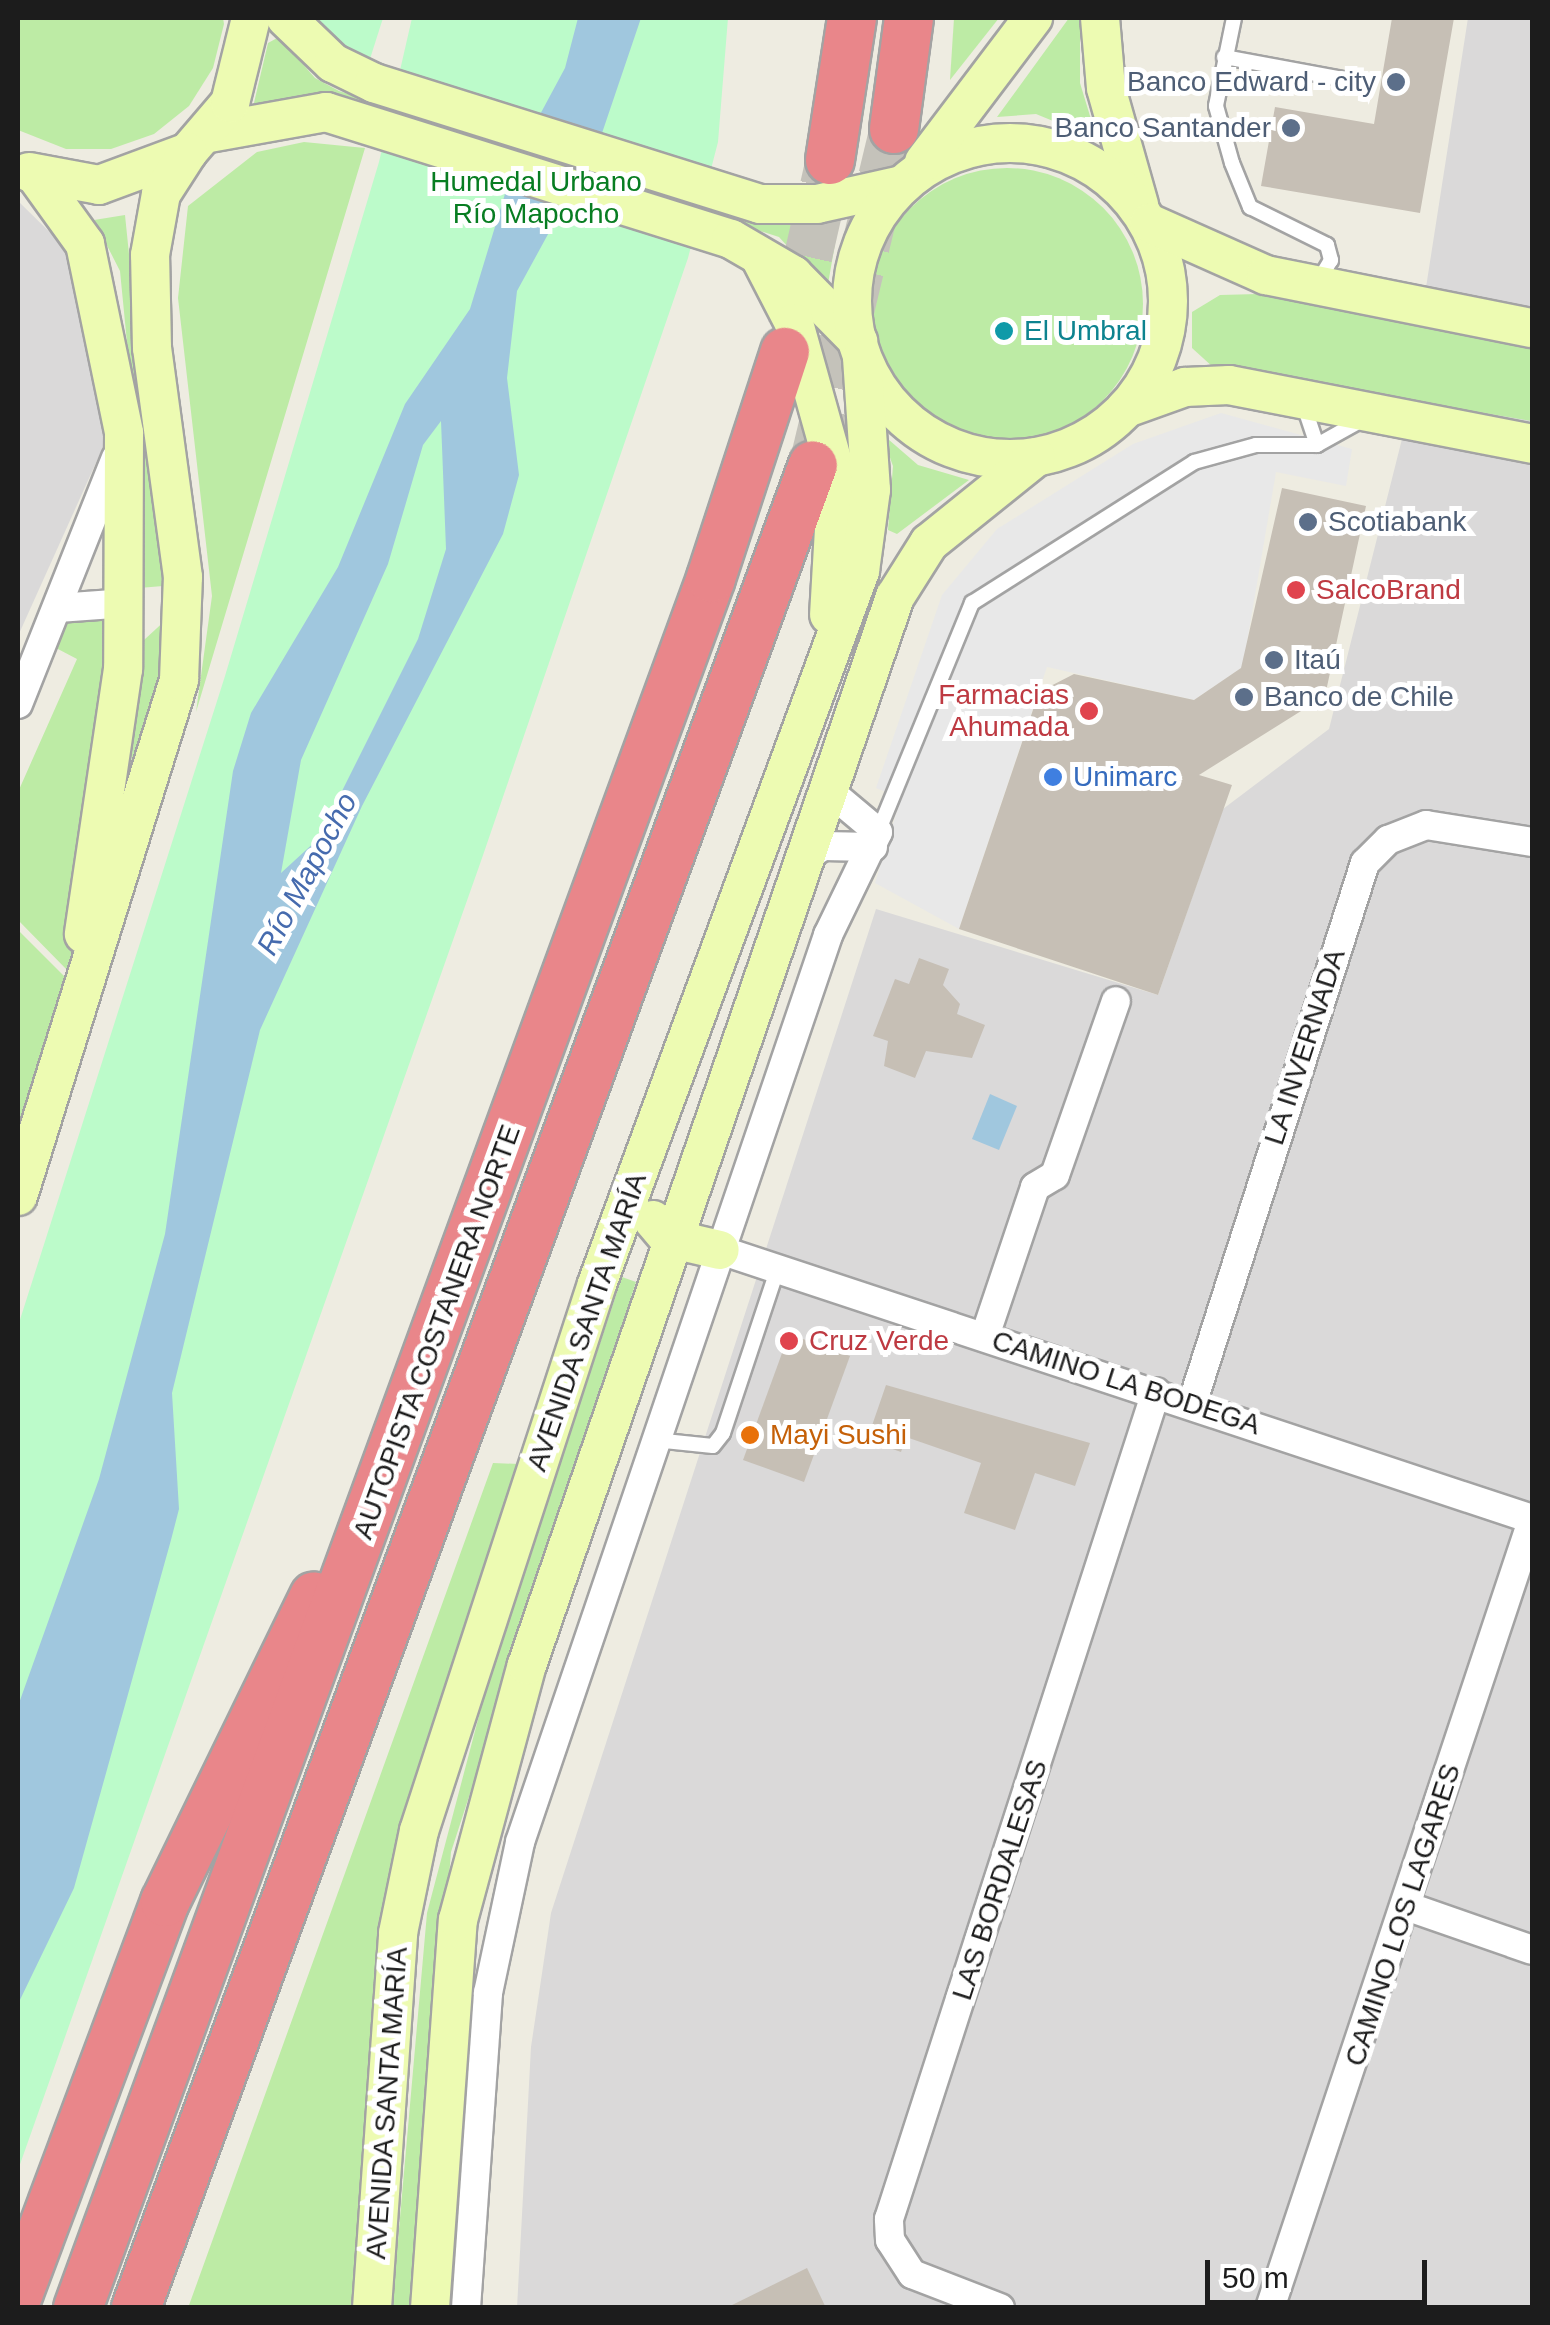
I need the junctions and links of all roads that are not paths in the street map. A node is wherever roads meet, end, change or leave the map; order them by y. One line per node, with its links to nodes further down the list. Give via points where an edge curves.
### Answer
1 (251, 18): 11 (main road, via 245,70)
2 (286, 18): 14 (main road, via 333,63 381,86 740,198 799,206)
3 (852, 18): 12 (highway)
4 (909, 18): 10 (highway)
5 (1033, 18): 14 (main road)
6 (1100, 18): 15 (main road, via 1106,88)
7 (1234, 18): 8 (lane)
8 (1224, 57): 9 (lane); 17 (lane, via 1216,106 1232,162 1250,207 1327,245 1331,260)
9 (1348, 80)
10 (894, 129)
11 (198, 142): 13 (main road, via 99,185); 16 (main road, via 302,110 359,121); 29 (main road, via 157,206 150,271)
12 (830, 160)
13 (26, 171): 24 (main road, via 85,244)
14 (908, 181): 15 (main road, via 965,149 1034,144 1088,162); 19 (main road, via 859,257)
15 (1144, 216): 17 (main road, via 1226,262); 22 (main road, via 1166,270 1168,319 1154,367)
16 (743, 244): 19 (main road); 32 (main road, via 794,323 837,477)
17 (1315, 286): 18 (main road)
18 (1532, 328)
19 (860, 349): 27 (main road, via 890,403 931,438 982,457); 32 (main road, AVENIDA SANTA MARÍA, via 869,532)
20 (785, 352): 50 (highway, AUTOPISTA COSTANERA NORTE)
21 (1302, 399): 22 (main road, via 1202,384); 23 (main road); 26 (lane)
22 (1126, 408): 27 (main road, via 1092,436)
23 (1372, 414): 25 (main road); 26 (lane)
24 (124, 432): 30 (main road); 31 (street)
25 (1532, 444)
26 (1317, 445): 35 (lane, via 1256,445 1194,462 972,603)
27 (1036, 456): 34 (main road, AVENIDA SANTA MARÍA, via 912,566)
28 (813, 465): 52 (highway, AUTOPISTA COSTANERA NORTE)
29 (184, 590): 30 (main road); 39 (main road, via 166,737)
30 (127, 603): 31 (street); 39 (main road, via 107,813)
31 (58, 608): 33 (street)
32 (820, 688): 40 (main road, AVENIDA SANTA MARÍA)
33 (18, 704)
34 (828, 790): 35 (street); 37 (main road, AVENIDA SANTA MARÍA)
35 (875, 839): 37 (street, via 823,846); 44 (street, via 828,935)
36 (1532, 842): 48 (street, LA INVERNADA, via 1426,825 1388,840 1365,863)
37 (802, 860): 41 (main road, AVENIDA SANTA MARÍA)
38 (1116, 1001): 46 (street, via 1055,1175 1035,1186)
39 (59, 1060): 42 (main road)
40 (650, 1139): 43 (main road, via 649,1211); 59 (main road, AVENIDA SANTA MARÍA, via 407,1882)
41 (694, 1166): 43 (main road, AVENIDA SANTA MARÍA); 44 (main road, via 700,1210)
42 (18, 1196)
43 (668, 1238): 44 (main road); 60 (main road, AVENIDA SANTA MARÍA, via 468,1858)
44 (720, 1250): 45 (street, CAMINO LA BODEGA); 49 (street)
45 (778, 1268): 46 (street, CAMINO LA BODEGA); 49 (lane, via 723,1433 713,1446)
46 (985, 1336): 47 (street, CAMINO LA BODEGA)
47 (1156, 1392): 48 (street, CAMINO LA BODEGA); 62 (street, LAS BORDALESAS, via 889,2219 890,2240 912,2274)
48 (1192, 1404): 51 (street, CAMINO LA BODEGA)
49 (654, 1440): 61 (street, via 501,1918)
50 (386, 1472): 55 (highway, via 288,1644 165,1902); 56 (highway, AUTOPISTA COSTANERA NORTE)
51 (1532, 1520): 53 (street, CAMINO LOS LAGARES)
52 (283, 1905): 57 (highway, AUTOPISTA COSTANERA NORTE); 58 (highway)
53 (1406, 1906): 54 (street); 63 (street, CAMINO LOS LAGARES)
54 (1532, 1950)
55 (18, 2296)
56 (78, 2308)
57 (136, 2308)
58 (171, 2308)
59 (372, 2308)
60 (430, 2308)
61 (466, 2308)
62 (1000, 2308)
63 (1270, 2308)

